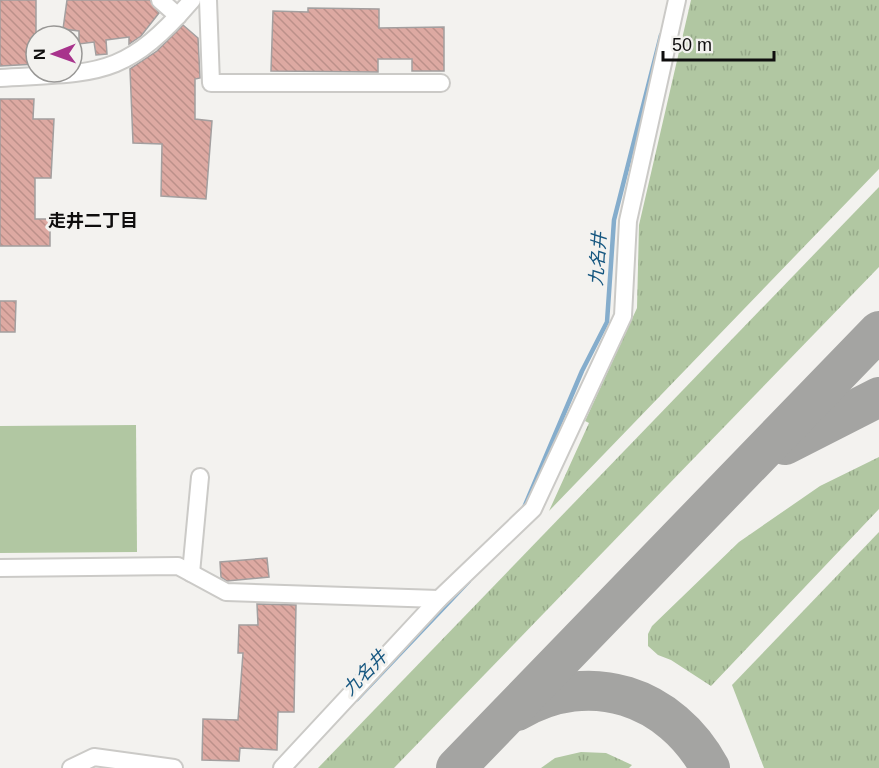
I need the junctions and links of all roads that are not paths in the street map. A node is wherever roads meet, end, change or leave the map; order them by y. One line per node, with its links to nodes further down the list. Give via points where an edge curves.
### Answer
1 (160, 0): 5 (street)
2 (192, 0): 5 (street)
3 (208, 0): 7 (street, via 211,83)
4 (677, 0): 11 (street, via 628,221 623,316 533,509)
5 (178, 16): 6 (street, via 142,50 110,67 71,74)
6 (0, 78)
7 (441, 83)
8 (200, 477): 10 (street)
9 (0, 568): 10 (street, via 178,566)
10 (191, 573): 11 (street, via 226,592)
11 (439, 599): 14 (street)
12 (71, 768): 13 (street, via 94,758)
13 (174, 768)
14 (282, 768)

